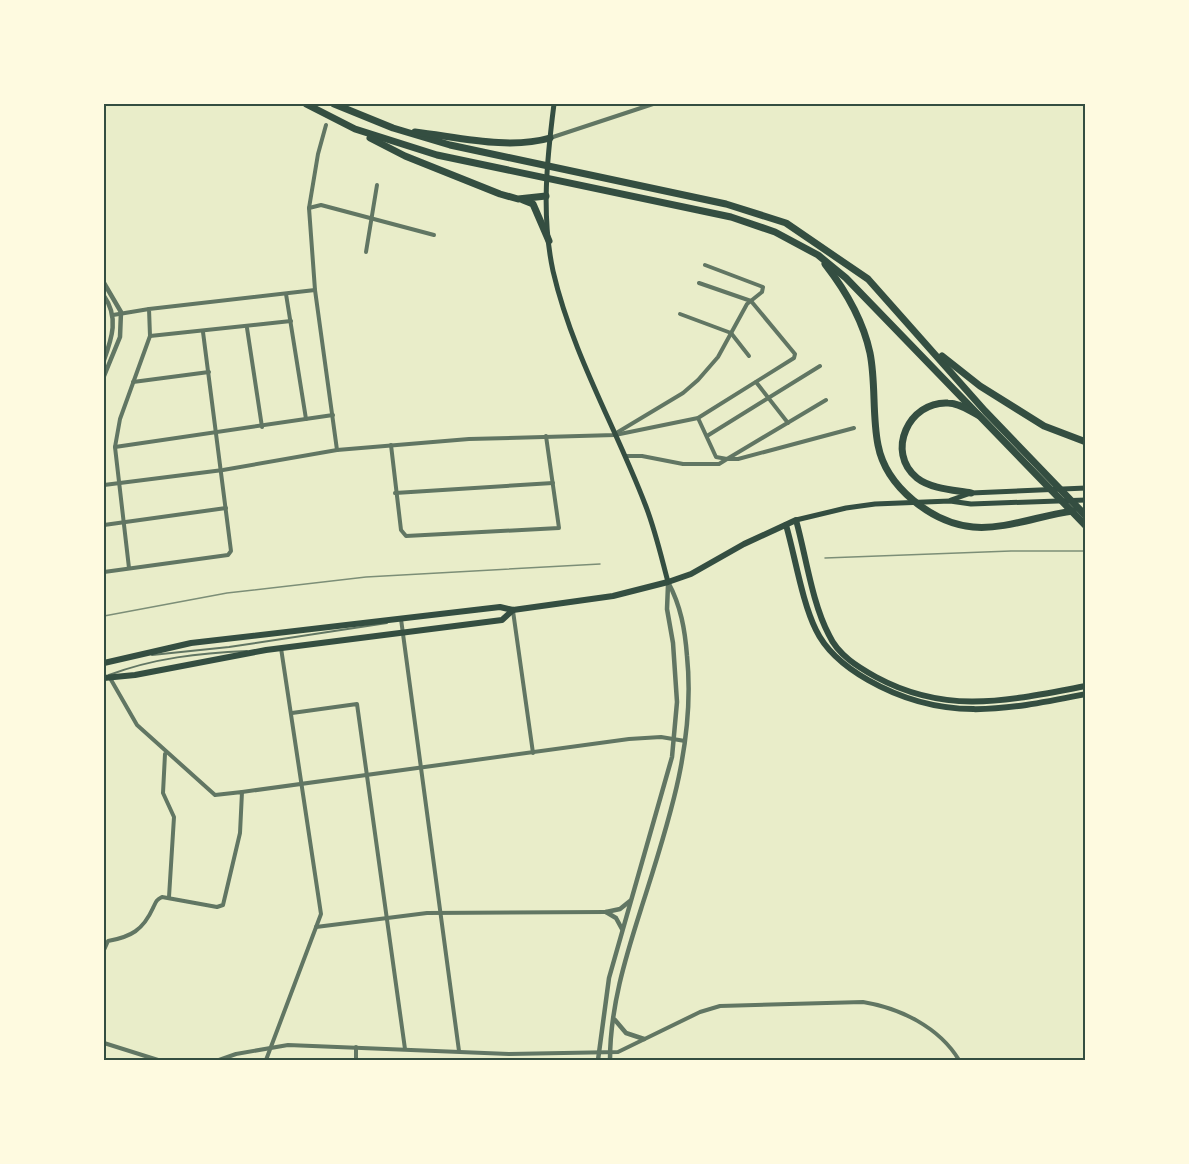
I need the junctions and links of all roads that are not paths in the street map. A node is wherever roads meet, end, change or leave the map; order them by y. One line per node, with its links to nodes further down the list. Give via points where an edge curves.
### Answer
1 (306, 104): 6 (highway)
2 (334, 104): 7 (highway)
3 (554, 104): 8 (main road)
4 (653, 104): 8 (street)
5 (326, 125): 12 (street)
6 (355, 129): 11 (highway, via 405,156); 17 (highway, via 437,155 731,217 775,232)
7 (393, 129): 8 (highway, via 497,142 537,142); 34 (highway, via 530,164 726,204 786,223 868,279)
8 (550, 138): 10 (main road)
9 (377, 185): 13 (street)
10 (546, 196): 11 (highway); 15 (main road)
11 (518, 199): 15 (highway, via 533,204)
12 (309, 208): 13 (street, via 321,205); 21 (street)
13 (371, 217): 14 (street); 16 (street)
14 (434, 235)
15 (549, 241): 52 (main road, via 564,311)
16 (366, 252)
17 (818, 255): 47 (highway, via 846,278); 71 (highway, via 842,285 866,338 878,447 885,465 910,497 927,511 973,527)
18 (705, 266): 24 (street, via 763,287)
19 (104, 283): 26 (street)
20 (699, 283): 24 (street)
21 (315, 290): 22 (street); 44 (street)
22 (286, 294): 25 (street); 29 (street)
23 (104, 296): 28 (street)
24 (752, 301): 32 (street); 41 (street, via 795,354 795,358)
25 (149, 309): 26 (street); 33 (street)
26 (121, 312): 28 (street); 39 (street, via 120,337)
27 (680, 314): 32 (street)
28 (113, 315): 36 (street, via 112,336)
29 (291, 321): 30 (street); 46 (street)
30 (247, 328): 31 (street); 49 (street)
31 (203, 332): 33 (street); 38 (street)
32 (731, 333): 35 (street); 52 (street, via 718,357 683,393)
33 (150, 336): 40 (street)
34 (931, 348): 55 (highway, via 980,386 1044,426); 72 (highway, via 985,411)
35 (749, 356)
36 (104, 360)
37 (820, 366): 42 (street)
38 (209, 372): 40 (street); 51 (street)
39 (104, 376)
40 (133, 382): 57 (street)
41 (756, 382): 42 (street); 45 (street)
42 (769, 398): 48 (street); 54 (street)
43 (826, 400): 48 (street)
44 (333, 415): 46 (street); 58 (street)
45 (698, 418): 52 (street); 54 (street)
46 (306, 419): 49 (street)
47 (985, 419): 67 (highway, via 962,406 941,403 924,407 912,417 902,440 904,457 918,479); 77 (highway)
48 (788, 423): 60 (street)
49 (262, 427): 51 (street)
50 (854, 428): 60 (street)
51 (217, 433): 57 (street); 61 (street)
52 (615, 435): 53 (street); 59 (main road)
53 (546, 436): 56 (street); 63 (street)
54 (707, 436): 60 (street, via 716,457)
55 (1086, 442)
56 (391, 445): 58 (street); 66 (street)
57 (115, 447): 62 (street)
58 (337, 450): 61 (street)
59 (624, 456): 60 (street, via 683,464 719,464); 80 (main road, via 657,536)
60 (727, 459)
61 (223, 470): 62 (street); 70 (street)
62 (119, 482): 64 (street); 74 (street)
63 (553, 483): 66 (street); 66 (street, via 559,528 406,536 401,530)
64 (104, 485)
65 (1086, 488): 67 (main road)
66 (395, 493)
67 (971, 493): 69 (main road)
68 (1086, 500): 69 (main road, via 971,504)
69 (950, 501): 73 (main road, via 846,508)
70 (226, 508): 74 (street); 78 (street, via 232,547 228,555)
71 (1086, 510)
72 (1086, 516)
73 (796, 520): 76 (main road); 88 (main road, via 829,635 846,657 863,670 920,695 968,704 1003,702)
74 (122, 522): 75 (street); 78 (street)
75 (104, 525)
76 (786, 525): 80 (main road, via 692,574); 89 (main road, via 817,632 838,660 860,676 917,702 972,711)
77 (1086, 526)
78 (129, 568): 79 (street)
79 (104, 572)
80 (668, 582): 81 (main road, via 613,596); 91 (street, via 667,609 676,674); 92 (street, via 680,605 686,646 690,705)
81 (513, 610): 82 (main road, via 500,607); 83 (main road, via 502,620); 94 (street)
82 (402, 619): 83 (street); 86 (main road, via 193,643)
83 (403, 632): 84 (main road); 95 (street)
84 (281, 648): 85 (main road); 90 (street)
85 (266, 650): 87 (main road); 87 (lane, via 193,654 137,664)
86 (104, 663)
87 (106, 678): 93 (street, via 132,720)
88 (1086, 686)
89 (1086, 694)
90 (292, 713): 96 (street, via 357,704); 97 (street)
91 (674, 739): 92 (street); 94 (street, via 629,739); 100 (street)
92 (686, 741): 109 (street, via 662,843 623,966)
93 (165, 753): 98 (street, via 215,795); 99 (street, via 163,794 174,817)
94 (533, 753): 95 (street)
95 (420, 767): 96 (street); 101 (street)
96 (366, 774): 97 (street); 103 (street)
97 (302, 783): 98 (street); 104 (street, via 321,914)
98 (242, 792): 99 (street, via 240,833 224,903 217,907)
99 (169, 897): 107 (street, via 158,899 141,929 123,939)
100 (632, 899): 102 (street, via 620,909); 105 (street)
101 (440, 912): 102 (street); 103 (street); 115 (street)
102 (606, 912): 105 (street, via 620,923)
103 (386, 919): 104 (street); 114 (street)
104 (315, 927): 113 (street)
105 (622, 931): 117 (street, via 604,998)
106 (104, 935): 107 (street)
107 (108, 941): 108 (street)
108 (104, 950)
109 (614, 1019): 110 (street, via 626,1033); 116 (street)
110 (644, 1039): 116 (street); 125 (street, via 720,1006 863,1002 884,1005 921,1023)
111 (104, 1043): 118 (street)
112 (356, 1047): 113 (street); 114 (street); 122 (street)
113 (271, 1048): 120 (street); 121 (street)
114 (405, 1049): 115 (street)
115 (459, 1051): 117 (street)
116 (610, 1052): 117 (street); 124 (street)
117 (597, 1053): 123 (street)
118 (139, 1058): 119 (street)
119 (158, 1060)
120 (219, 1060)
121 (266, 1060)
122 (356, 1060)
123 (597, 1060)
124 (610, 1060)
125 (959, 1060)

